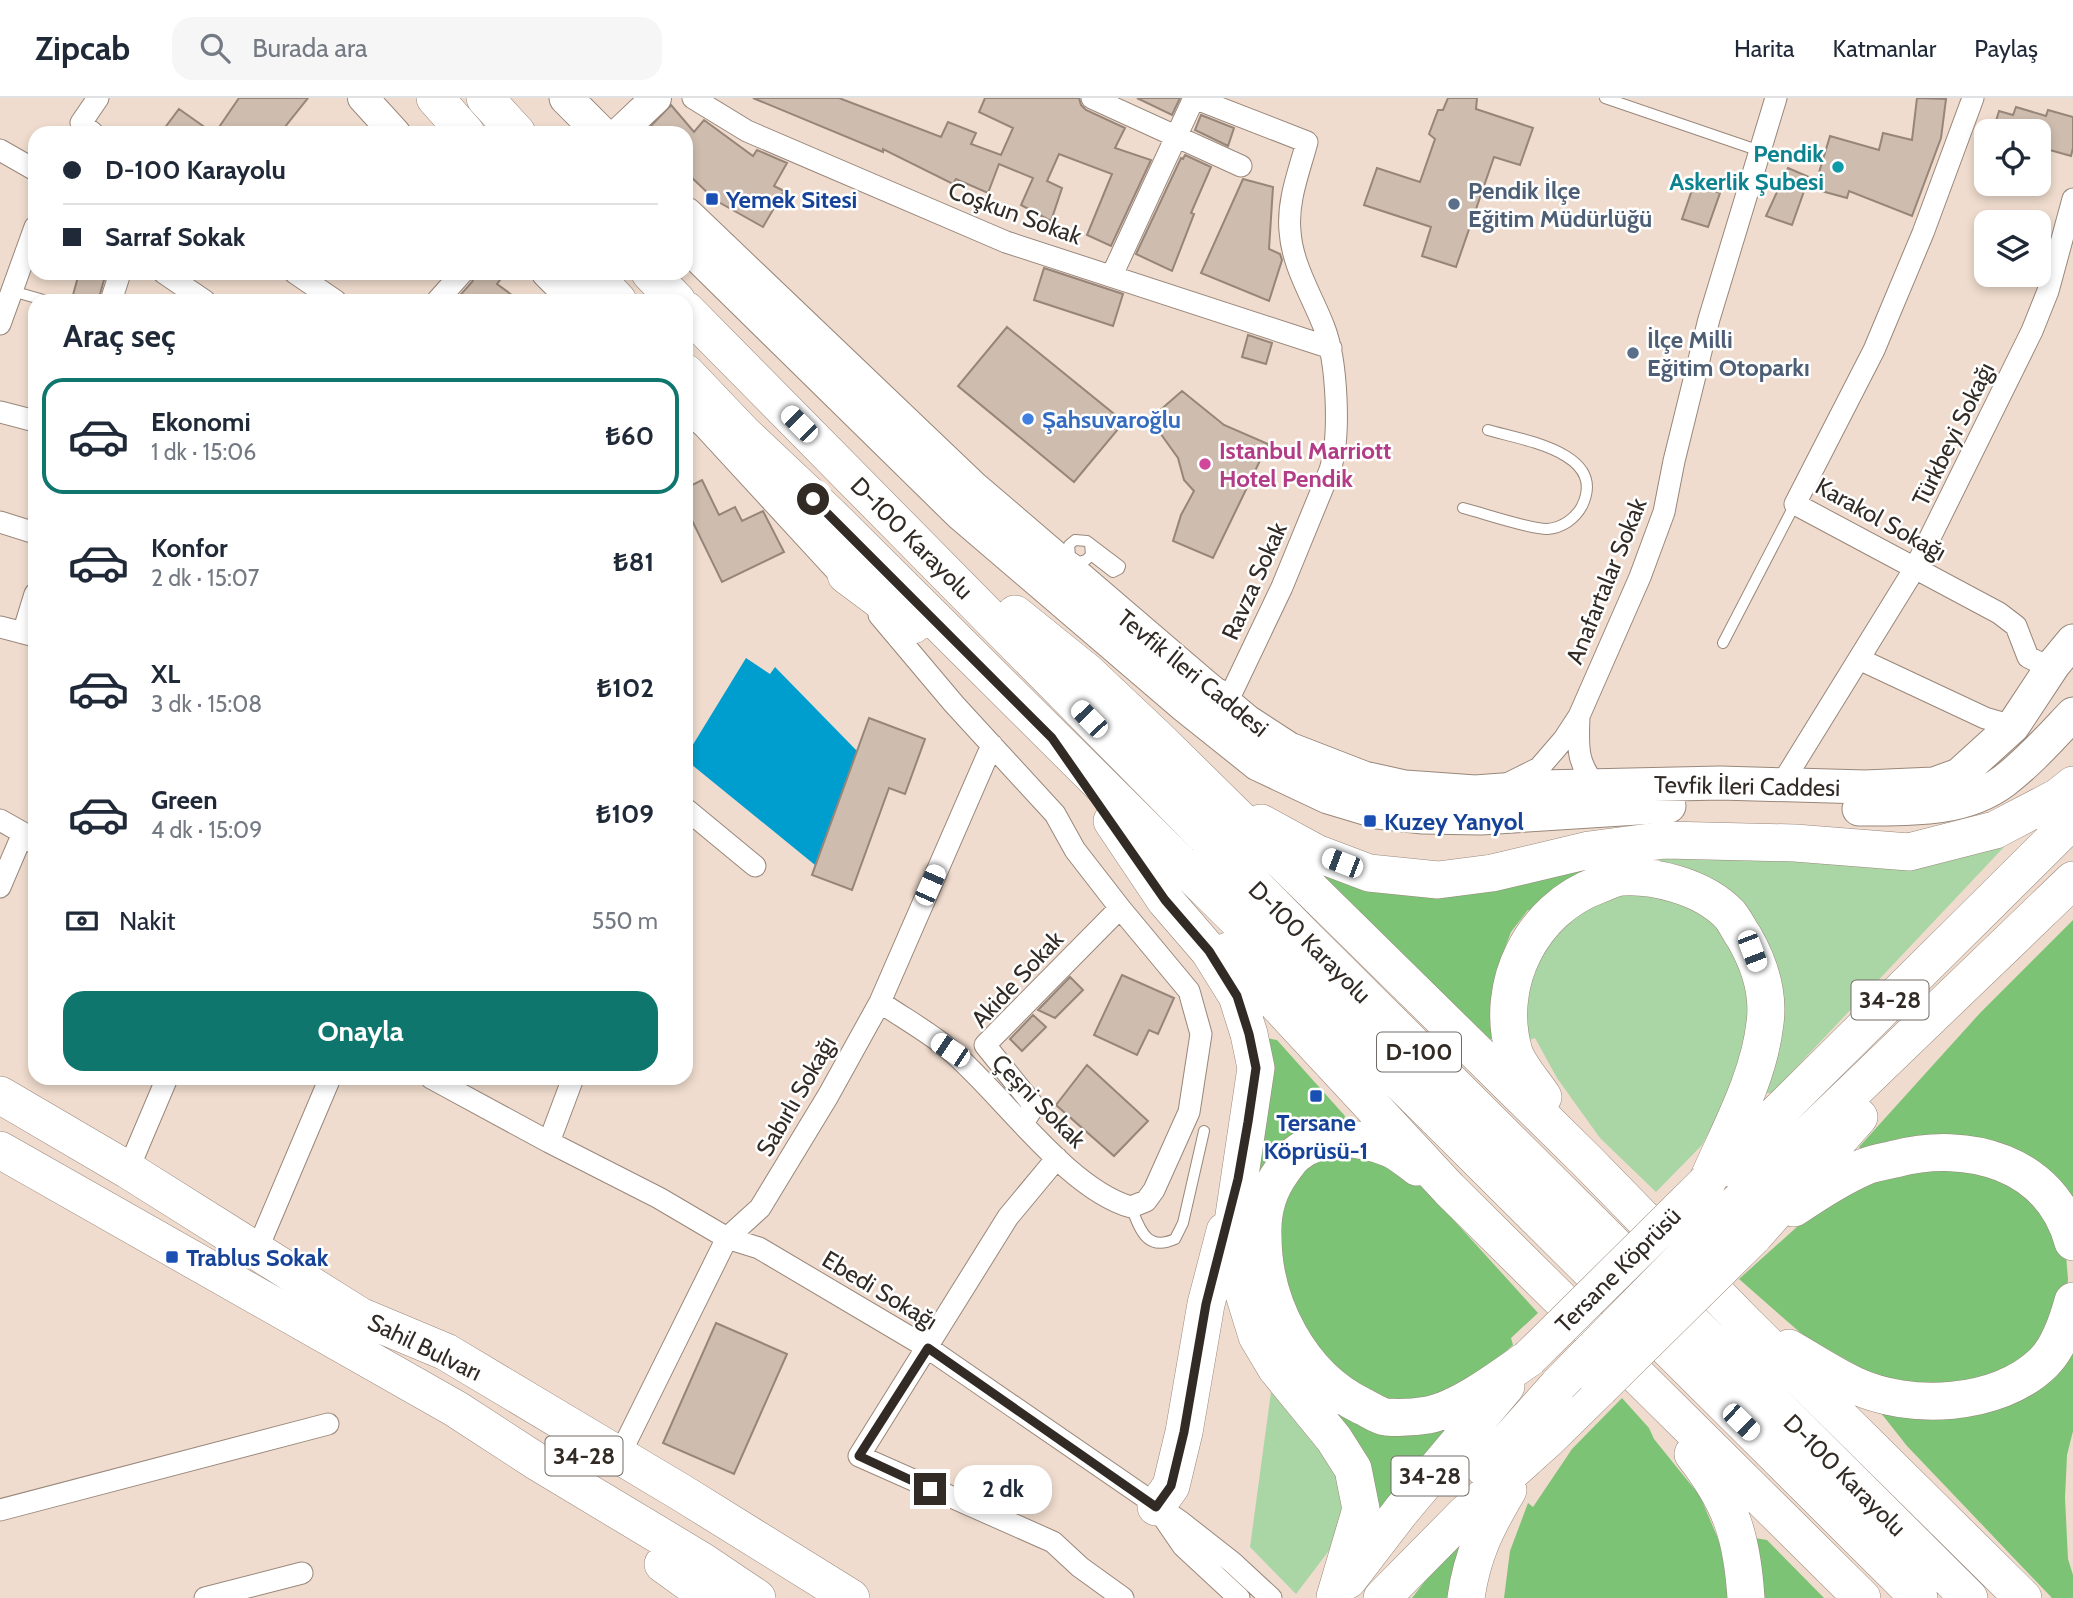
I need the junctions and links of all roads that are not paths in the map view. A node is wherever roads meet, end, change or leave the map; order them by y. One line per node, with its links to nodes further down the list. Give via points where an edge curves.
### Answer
1 (98, 98): 14 (street)
2 (363, 98): 15 (main road)
3 (435, 98): 16 (highway)
4 (485, 98): 17 (highway)
5 (541, 98): 18 (main road)
6 (566, 98): 19 (main road)
7 (656, 98): 20 (main road)
8 (693, 98): 30 (street, Coşkun Sokak, via 747,131 950,219)
9 (1092, 98): 21 (street)
10 (1194, 98): 21 (street); 47 (street, via 1307,142 1292,196 1290,234)
11 (1605, 98): 23 (lane)
12 (1776, 98): 23 (street, Anafartalar Sokak)
13 (1973, 98): 54 (street, Karakol Sokağı, via 1874,349)
14 (84, 126)
15 (389, 126)
16 (460, 126)
17 (511, 126)
18 (568, 126)
19 (594, 126)
20 (627, 126)
21 (1175, 135): 25 (street); 30 (street)
22 (0, 150): 24 (street)
23 (1760, 151): 68 (street, Anafartalar Sokak, via 1709,319 1661,519)
24 (28, 166)
25 (1241, 166)
26 (2073, 199): 59 (street, Türkbeyi Sokağı, via 2032,331)
27 (693, 221): 58 (main road, Tevfik İleri Caddesi, via 954,470)
28 (28, 246): 37 (street)
29 (693, 251): 58 (main road, Tevfik İleri Caddesi, via 961,514)
30 (1112, 275): 47 (street, Coşkun Sokak)
31 (174, 280): 38 (street)
32 (305, 280): 39 (street)
33 (456, 280): 40 (street)
34 (554, 280): 41 (main road)
35 (598, 280): 42 (highway)
36 (657, 280): 43 (highway)
37 (12, 291): 44 (lane); 46 (street)
38 (194, 294)
39 (326, 294)
40 (444, 294)
41 (568, 294)
42 (612, 294)
43 (670, 294)
44 (28, 296)
45 (693, 317): 53 (highway, D-100 Karayolu / D-100)
46 (0, 324)
47 (1331, 348): 66 (street, Ravza Sokak, via 1336,445 1330,470 1231,694)
48 (693, 380): 70 (highway, D-100 Karayolu / D-100)
49 (693, 411): 60 (main road)
50 (0, 412): 51 (street)
51 (28, 419)
52 (1488, 430): 55 (lane, via 1565,454 1581,469 1584,501 1564,524 1543,529)
53 (875, 500): 71 (highway, via 1087,672); 137 (highway, D-100 Karayolu / D-100, via 1304,936)
54 (1795, 504): 59 (street, Karakol Sokağı); 63 (lane)
55 (1463, 508)
56 (0, 522): 57 (street)
57 (28, 531)
58 (1073, 562): 66 (main road, Tevfik İleri Caddesi)
59 (1915, 568): 64 (street, Karakol Sokağı, via 2016,626 2028,657 2038,662); 65 (street, Türkbeyi Sokağı)
60 (846, 575): 70 (highway); 72 (street)
61 (0, 627): 62 (street)
62 (28, 634)
63 (1723, 642)
64 (2063, 652): 69 (main road, Tevfik İleri Caddesi)
65 (1859, 659): 69 (street, via 1985,718); 73 (street, Türkbeyi Sokağı)
66 (1193, 694): 67 (main road, Tevfik İleri Caddesi, via 1258,764 1307,788 1378,812 1450,819 1694,804 1905,809 1955,803 2003,782); 76 (main road, Tevfik İleri Caddesi, via 1289,749 1364,778 1405,787)
67 (2073, 714)
68 (1579, 716): 75 (street, via 1579,755 1583,771); 76 (street, via 1539,768 1504,786)
69 (2013, 726): 73 (main road, Tevfik İleri Caddesi, via 1959,775 1934,784)
70 (1052, 738): 82 (highway); 136 (highway, D-100 Karayolu / D-100)
71 (1157, 738): 74 (highway, via 1212,774 1262,824 1316,853 1368,873 1438,880 1665,839 1909,852 1994,830); 98 (highway)
72 (992, 744): 86 (street, via 1055,814 1075,850); 87 (street, Sabırlı Sokağı)
73 (1781, 785): 75 (main road, Tevfik İleri Caddesi)
74 (2073, 785)
75 (1596, 786): 76 (main road, Tevfik İleri Caddesi)
76 (1475, 792)
77 (693, 815): 83 (street)
78 (0, 820): 80 (street)
79 (2073, 820): 101 (highway, 34-28)
80 (28, 833)
81 (28, 838): 85 (street)
82 (1129, 845): 100 (highway, via 1237,996 1256,1068); 102 (highway)
83 (755, 866)
84 (2073, 880): 104 (highway, 34-28)
85 (0, 887)
86 (1120, 908): 93 (street, Akide Sokak, via 985,1045 1034,1106); 103 (street, via 1189,991 1201,1034 1189,1112 1154,1190 1146,1201)
87 (880, 1002): 93 (street, Çeşni Sokak, via 950,1050); 105 (street, Sabırlı Sokağı, via 760,1208)
88 (164, 1085): 99 (street)
89 (327, 1085): 107 (street)
90 (444, 1085): 95 (street, Ebedi Sokağı)
91 (570, 1085): 95 (street)
92 (0, 1095): 99 (highway, Sahil Bulvarı)
93 (1023, 1123): 97 (street, Çeşni Sokak)
94 (1204, 1131): 103 (lane, via 1183,1223 1175,1238 1162,1243 1148,1239)
95 (549, 1142): 105 (street, Ebedi Sokağı)
96 (0, 1150): 114 (highway, Sahil Bulvarı)
97 (1056, 1158): 103 (street, Çeşni Sokak, via 1101,1194); 111 (street, via 1008,1217)
98 (1587, 1161): 101 (highway, via 1515,1054 1509,995 1521,955 1556,908 1584,890 1621,877 1662,879 1699,891 1730,915 1752,951 1765,996 1766,1021 1758,1058); 110 (highway)
99 (128, 1170): 107 (highway, Sahil Bulvarı)
100 (1238, 1179): 118 (highway, via 1206,1304 1171,1486); 121 (highway, via 1233,1222 1236,1268 1257,1336 1353,1469 1361,1509)
101 (1707, 1182): 112 (highway, Tersane Köprüsü / 34-28, bridge)
102 (1449, 1189): 112 (highway, via 1392,1150 1352,1139 1321,1140 1294,1155 1273,1184 1263,1235 1268,1281 1282,1320 1318,1375 1345,1398 1384,1417 1430,1415 1475,1395); 113 (highway)
103 (1131, 1207)
104 (1742, 1223): 106 (highway, via 1816,1193 1866,1166 1922,1152 1948,1152 1972,1154 2022,1172 2055,1203); 116 (highway, bridge, via 1600,1388); 130 (highway, Tersane Köprüsü / 34-28, bridge, via 1559,1384 1437,1521)
105 (727, 1238): 111 (street, Ebedi Sokağı, via 759,1248); 117 (street, Sabırlı Sokağı)
106 (2073, 1242)
107 (257, 1250): 109 (highway, Sahil Bulvarı)
108 (2073, 1301): 110 (highway, via 2066,1328 2043,1363 2014,1383 1973,1399 1925,1401 1855,1386)
109 (360, 1316): 117 (highway, Sahil Bulvarı, via 446,1352); 125 (highway, 34-28)
110 (1744, 1322): 138 (highway)
111 (928, 1348): 118 (street, Ebedi Sokağı); 127 (street, via 859,1456 1053,1542)
112 (1529, 1359): 121 (highway, 34-28)
113 (1653, 1391): 134 (highway, via 1714,1481 1735,1525); 135 (highway)
114 (456, 1409): 123 (highway, via 531,1476); 124 (highway, 34-28)
115 (328, 1424): 119 (street)
116 (1548, 1440): 131 (highway, via 1465,1514); 132 (highway, via 1485,1527 1470,1567); 133 (highway, via 1501,1532)
117 (619, 1457): 126 (highway, Sahil Bulvarı)
118 (1156, 1507): 128 (street, via 1183,1546); 129 (street, Ebedi Sokağı, via 1232,1562)
119 (0, 1510)
120 (302, 1573): 122 (street)
121 (1334, 1597)
122 (205, 1598)
123 (710, 1598)
124 (757, 1598)
125 (807, 1598)
126 (851, 1598)
127 (1123, 1598)
128 (1239, 1598)
129 (1271, 1598)
130 (1376, 1598)
131 (1382, 1598)
132 (1466, 1598)
133 (1491, 1598)
134 (1746, 1598)
135 (1862, 1598)
136 (1919, 1598)
137 (1969, 1598)
138 (2022, 1598)

